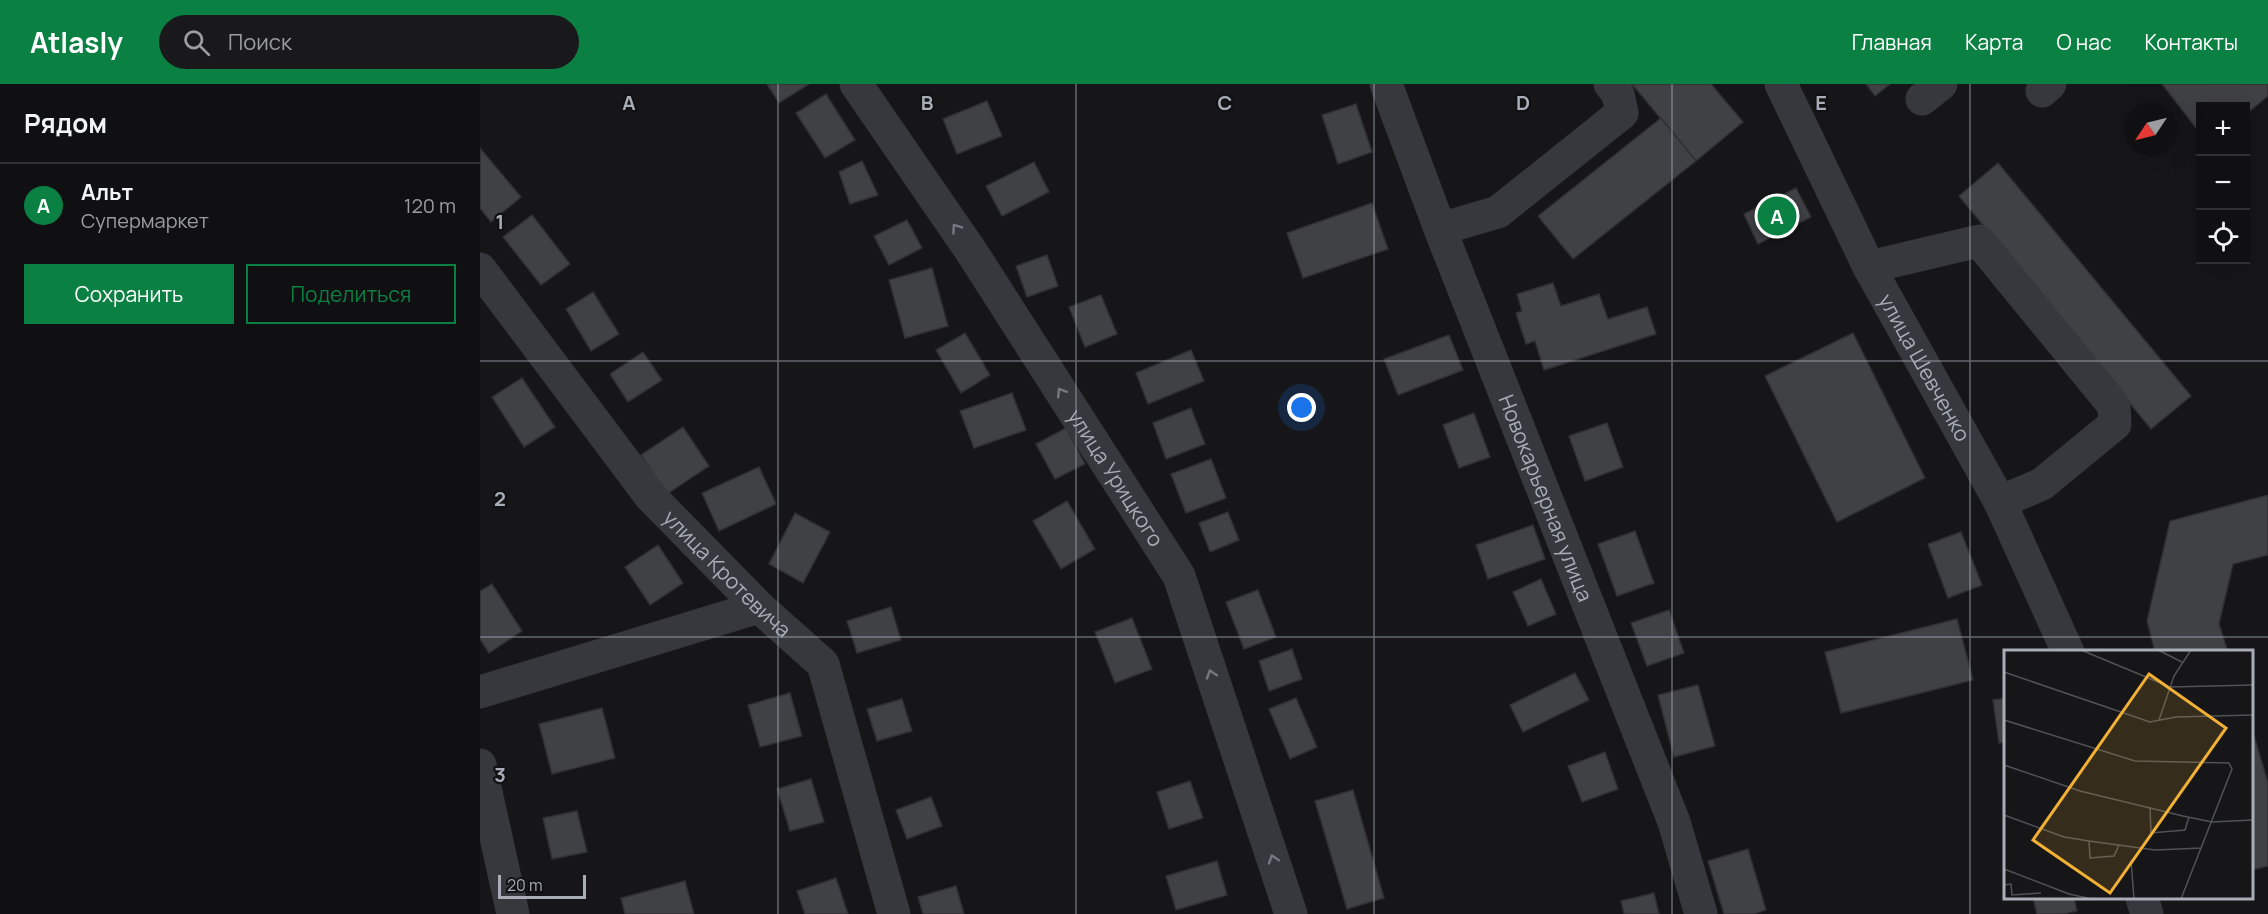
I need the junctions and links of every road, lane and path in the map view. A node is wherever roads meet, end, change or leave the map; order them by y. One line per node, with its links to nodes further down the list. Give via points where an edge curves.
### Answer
1 (856, 84): 16 (street, улица Урицкого, one-way to 1, via 1179,576 972,251)
2 (1386, 84): 5 (street, Новокарьерная улица)
3 (1610, 84): 5 (street, via 1618,94 1622,113 1498,212)
4 (1781, 84): 6 (street, улица Шевченко)
5 (1440, 229): 17 (street, Новокарьерная улица, via 1674,822)
6 (1869, 267): 8 (street, улица Шевченко); 8 (street, via 1980,241 2114,406 2115,424 2042,483)
7 (480, 269): 9 (street, улица Кротевича, via 651,497)
8 (2000, 502): 10 (street, улица Шевченко)
9 (759, 607): 11 (street); 15 (street, улица Кротевича, via 823,664)
10 (2068, 650)
11 (480, 692)
12 (480, 765): 14 (street)
13 (2142, 899): 18 (street)
14 (513, 914)
15 (894, 914)
16 (1291, 914)
17 (1701, 914)
18 (2146, 914)

